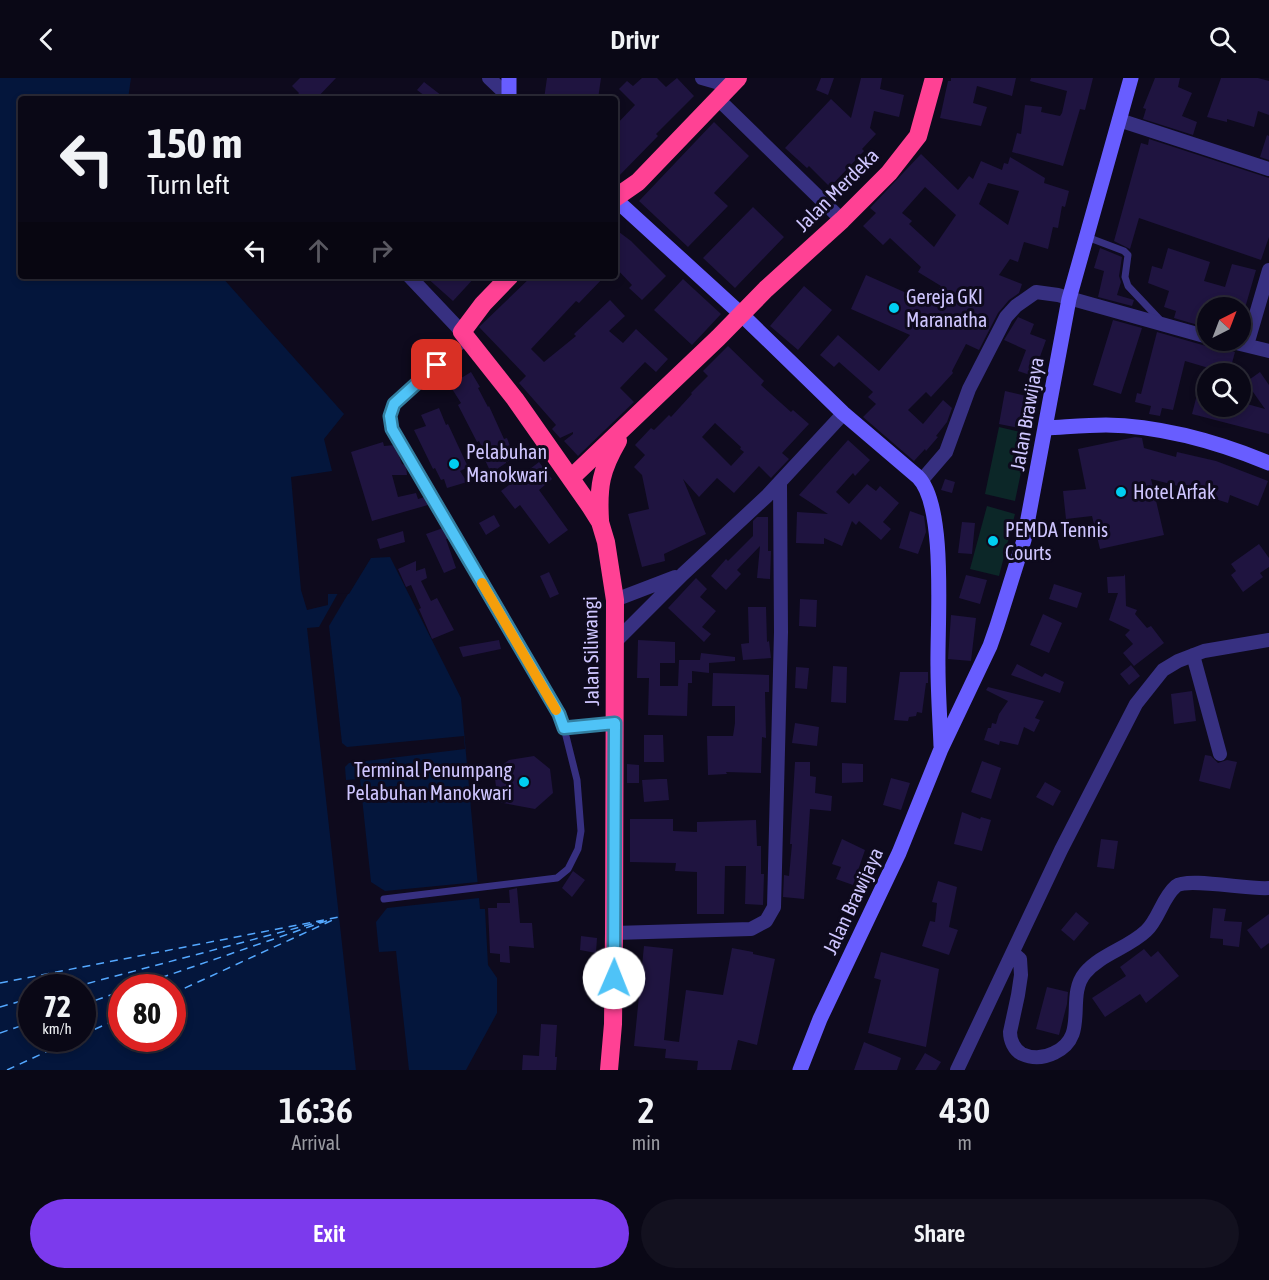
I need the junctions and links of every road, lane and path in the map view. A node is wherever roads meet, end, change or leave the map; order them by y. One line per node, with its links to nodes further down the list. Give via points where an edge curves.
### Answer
1 (489, 78): 6 (street)
2 (702, 78): 5 (street)
3 (934, 78): 11 (highway, Jalan Merdeka, via 922,127 914,142)
4 (1131, 78): 7 (street, Jalan Brawijaya)
5 (729, 88): 9 (highway, via 638,183); 11 (street)
6 (506, 93)
7 (1119, 120): 8 (street); 12 (street, Jalan Brawijaya)
8 (1269, 169)
9 (618, 196)
10 (618, 201): 17 (street, Jalan Brawijaya)
11 (842, 220): 17 (highway, Jalan Merdeka)
12 (1086, 237): 16 (street, Jalan Brawijaya); 18 (lane, via 1124,250 1128,255 1128,286)
13 (1269, 270): 19 (street)
14 (412, 279): 21 (street)
15 (507, 279): 21 (highway, via 483,304)
16 (1069, 299): 18 (street); 28 (street, Jalan Brawijaya); 31 (street, via 1036,292 1012,309 969,389 945,454)
17 (741, 314): 26 (street, Jalan Brawijaya); 27 (highway)
18 (1163, 324): 20 (street)
19 (1251, 331)
20 (1197, 334)
21 (465, 336): 24 (lane); 30 (highway, Jalan Siliwangi)
22 (1251, 346): 23 (street)
23 (1269, 351)
24 (444, 359)
25 (437, 365): 42 (lane, via 394,404 390,416 392,429)
26 (843, 414): 31 (street, Jalan Brawijaya); 32 (street)
27 (628, 424): 30 (highway); 33 (highway, via 603,468)
28 (1046, 428): 29 (street, via 1106,425 1170,432); 40 (street, Jalan Brawijaya, via 1021,553 990,646)
29 (1269, 464)
30 (571, 478): 33 (highway, Jalan Siliwangi)
31 (921, 481): 39 (street, Jalan Brawijaya, via 928,491 935,524)
32 (780, 483): 34 (street); 47 (street, via 781,632 773,911 761,925 752,928)
33 (600, 522): 35 (highway, Jalan Siliwangi)
34 (683, 574): 35 (street); 37 (street)
35 (615, 600): 37 (highway, Jalan Siliwangi)
36 (1269, 640): 38 (street)
37 (614, 643): 41 (highway, Jalan Siliwangi)
38 (1193, 655): 44 (street); 48 (street, via 1163,670 1132,711)
39 (940, 704): 40 (street); 43 (street, Jalan Brawijaya)
40 (960, 709): 43 (street, Jalan Brawijaya)
41 (615, 723): 42 (lane); 47 (highway, Jalan Siliwangi)
42 (564, 728): 46 (lane, via 577,780 581,831 568,869 557,878 540,881)
43 (941, 749): 50 (street, Jalan Brawijaya, via 896,859)
44 (1220, 754)
45 (1269, 888): 48 (street, via 1180,883 1170,891 1147,930 1084,975 1070,1041 1040,1058 1020,1053 1010,1039 1021,975 1020,959)
46 (384, 899)
47 (614, 933): 49 (highway, Jalan Siliwangi)
48 (1013, 953): 51 (street)
49 (609, 1070)
50 (800, 1070)
51 (957, 1070)

